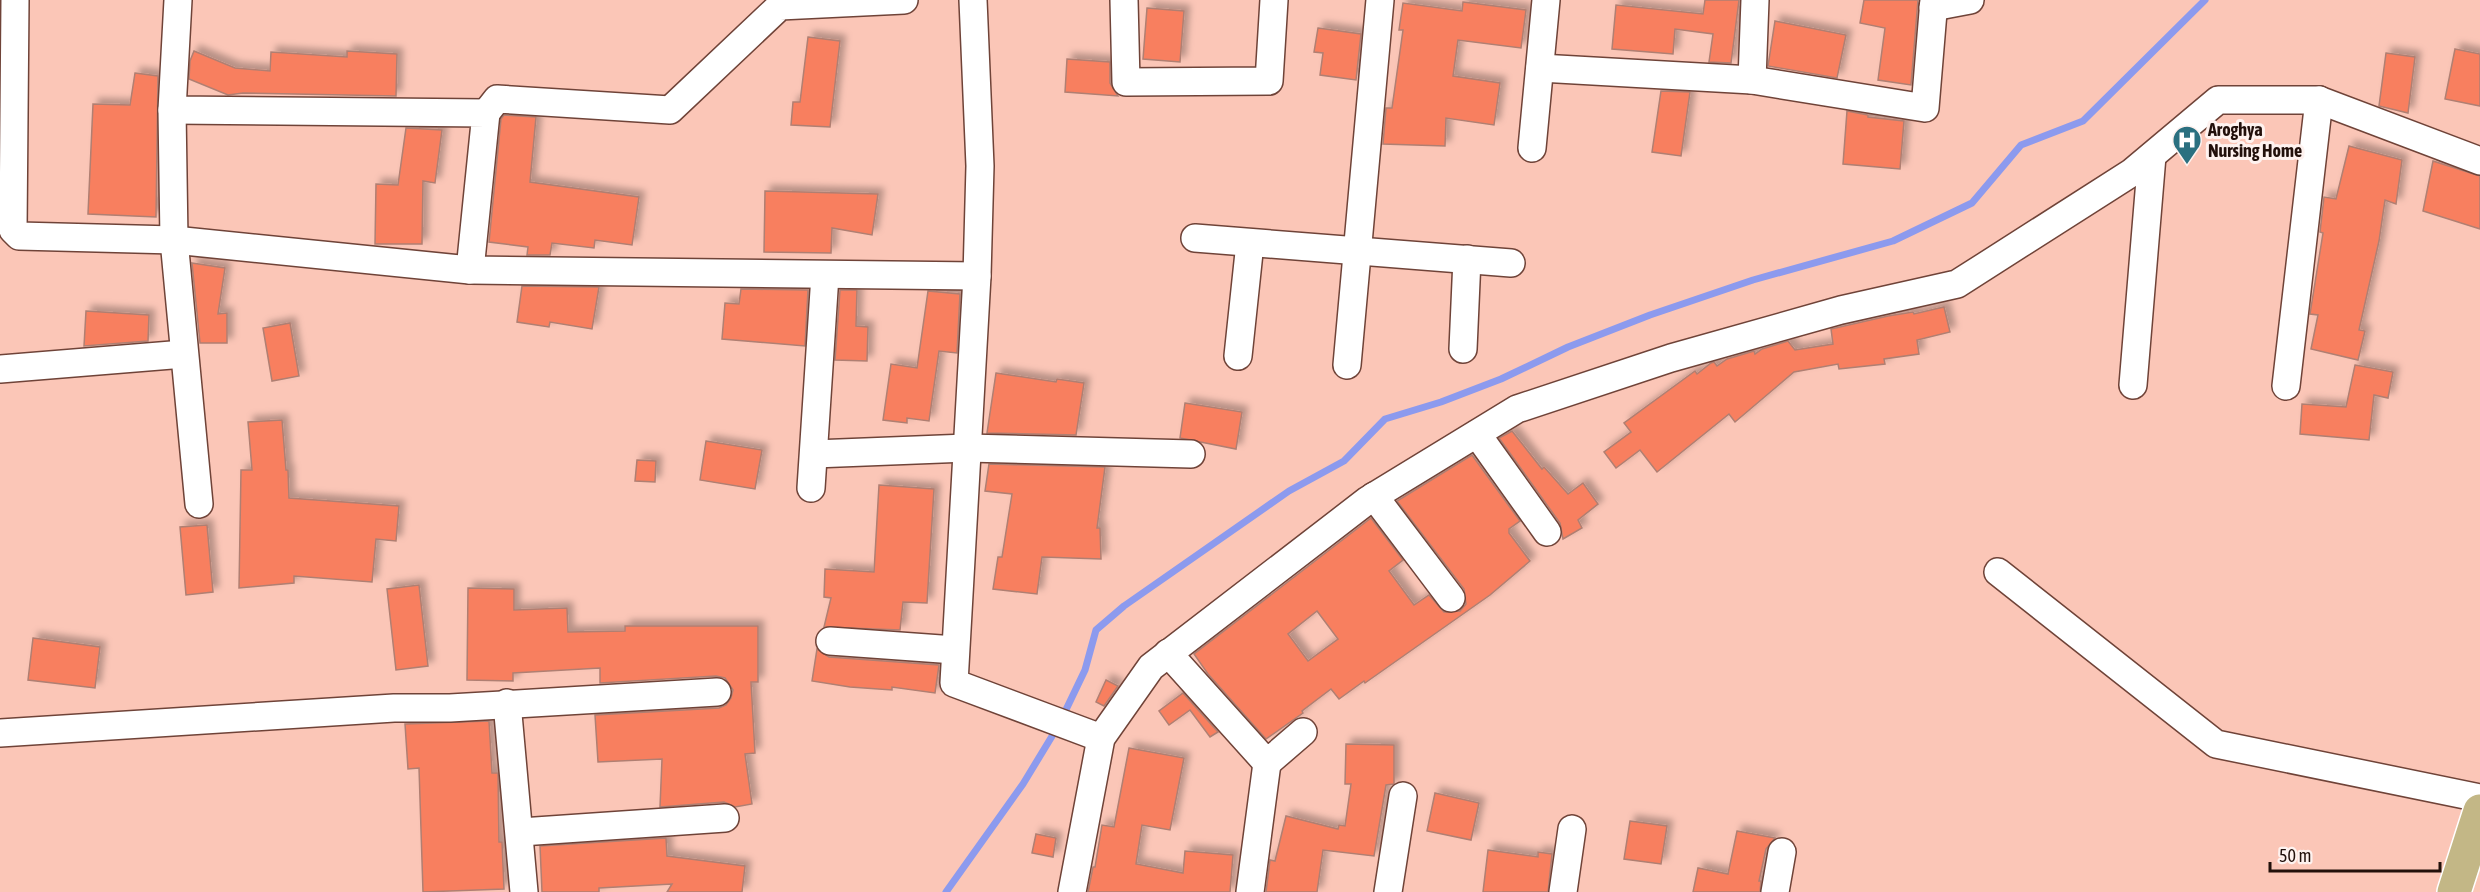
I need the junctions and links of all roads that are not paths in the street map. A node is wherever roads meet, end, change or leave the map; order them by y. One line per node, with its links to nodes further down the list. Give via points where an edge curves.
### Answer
1 (15, 0): 22 (street, via 13,230 19,236)
2 (178, 0): 16 (street)
3 (904, 0): 11 (street)
4 (973, 0): 29 (street, via 980,166)
5 (1124, 0): 6 (street, via 1126,82 1269,81)
6 (1274, 0)
7 (1380, 0): 24 (street)
8 (1546, 0): 13 (street)
9 (1755, 0): 14 (street)
10 (1970, 0): 12 (street)
11 (839, 1): 17 (street, via 780,6 670,110 497,99)
12 (1934, 4): 14 (street, via 1925,108)
13 (1540, 68): 14 (street); 18 (street)
14 (1752, 80)
15 (2319, 100): 19 (street, via 2217,100); 20 (street); 36 (street)
16 (172, 110): 17 (street); 22 (street)
17 (486, 113): 27 (street)
18 (1532, 148)
19 (2151, 156): 35 (street); 37 (street, via 2131,173 1958,284 1841,310 1671,358 1517,409)
20 (2480, 161)
21 (1195, 238): 23 (street)
22 (174, 240): 27 (street); 31 (street)
23 (1250, 243): 24 (street); 32 (street)
24 (1357, 252): 25 (street); 33 (street)
25 (1467, 259): 26 (street); 30 (street)
26 (1511, 263)
27 (470, 270): 28 (street)
28 (825, 275): 29 (street); 39 (street)
29 (977, 276): 38 (street)
30 (1463, 349)
31 (184, 354): 34 (street); 43 (street)
32 (1238, 356)
33 (1347, 366)
34 (0, 369)
35 (2133, 385)
36 (2286, 386)
37 (1477, 434): 42 (street); 44 (street)
38 (967, 448): 39 (street); 40 (street); 48 (street)
39 (814, 454): 41 (street)
40 (1191, 454)
41 (812, 488)
42 (1374, 496): 46 (street); 49 (street)
43 (199, 504)
44 (1547, 532)
45 (1998, 572): 57 (street, via 2216,744)
46 (1451, 598)
47 (830, 641): 48 (street)
48 (955, 650): 54 (street, via 954,683)
49 (1168, 653): 54 (street, via 1151,667); 55 (street)
50 (717, 692): 51 (street)
51 (507, 703): 53 (street); 61 (street)
52 (1303, 732): 55 (street)
53 (0, 733)
54 (1101, 738): 65 (street)
55 (1267, 763): 66 (street)
56 (1403, 796): 67 (street)
57 (2480, 798)
58 (2480, 810): 70 (main road)
59 (725, 818): 61 (street)
60 (1572, 829): 68 (street)
61 (521, 832): 64 (street)
62 (1782, 852): 69 (street)
63 (2480, 885): 71 (main road)
64 (524, 892)
65 (1072, 892)
66 (1250, 892)
67 (1388, 892)
68 (1563, 892)
69 (1775, 892)
70 (2454, 892)
71 (2477, 892)

